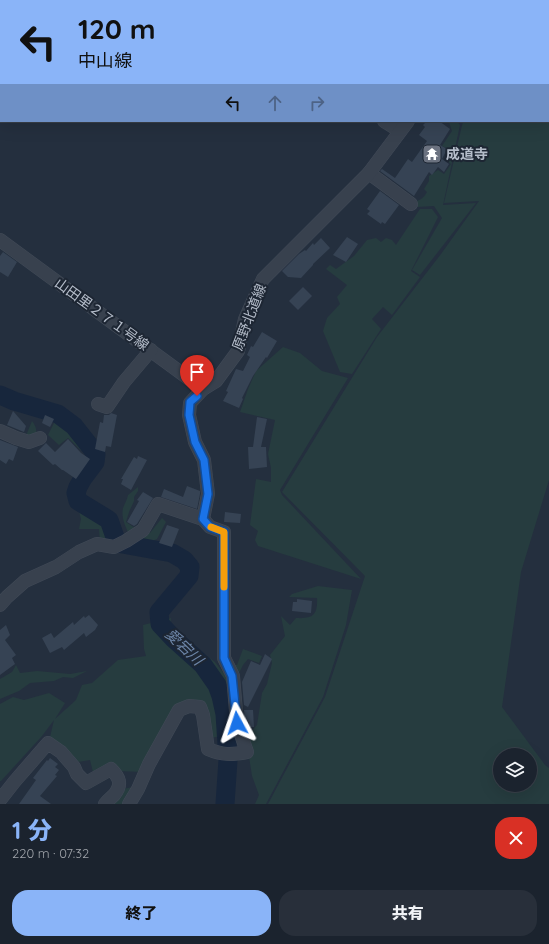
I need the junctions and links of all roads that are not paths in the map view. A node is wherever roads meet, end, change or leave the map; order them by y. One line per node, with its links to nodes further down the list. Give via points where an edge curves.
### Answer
1 (388, 122): 2 (street)
2 (404, 126): 3 (street, 原野北道線)
3 (369, 173): 4 (street); 7 (street, 原野北道線, via 263,279 245,319 238,351 216,381)
4 (411, 204)
5 (0, 240): 6 (street, 山田里２７１号線)
6 (151, 350): 7 (street, 山田里２７１号線); 8 (street, via 107,407)
7 (203, 389): 11 (street, 原野北道線, via 190,402 189,415 195,442 204,460 208,494)
8 (98, 404)
9 (0, 431): 10 (street, via 29,442)
10 (40, 438)
11 (203, 519): 12 (street, via 158,504 143,530 126,541 114,547 97,544 79,552 56,567 24,581); 15 (street, via 210,527 224,532 224,658 232,676 242,753 219,754 208,749 200,707 189,706 179,710)
12 (0, 605)
13 (0, 800): 14 (street, via 48,743 61,752 86,783 111,769 118,777 120,785)
14 (105, 804)
15 (129, 804)

